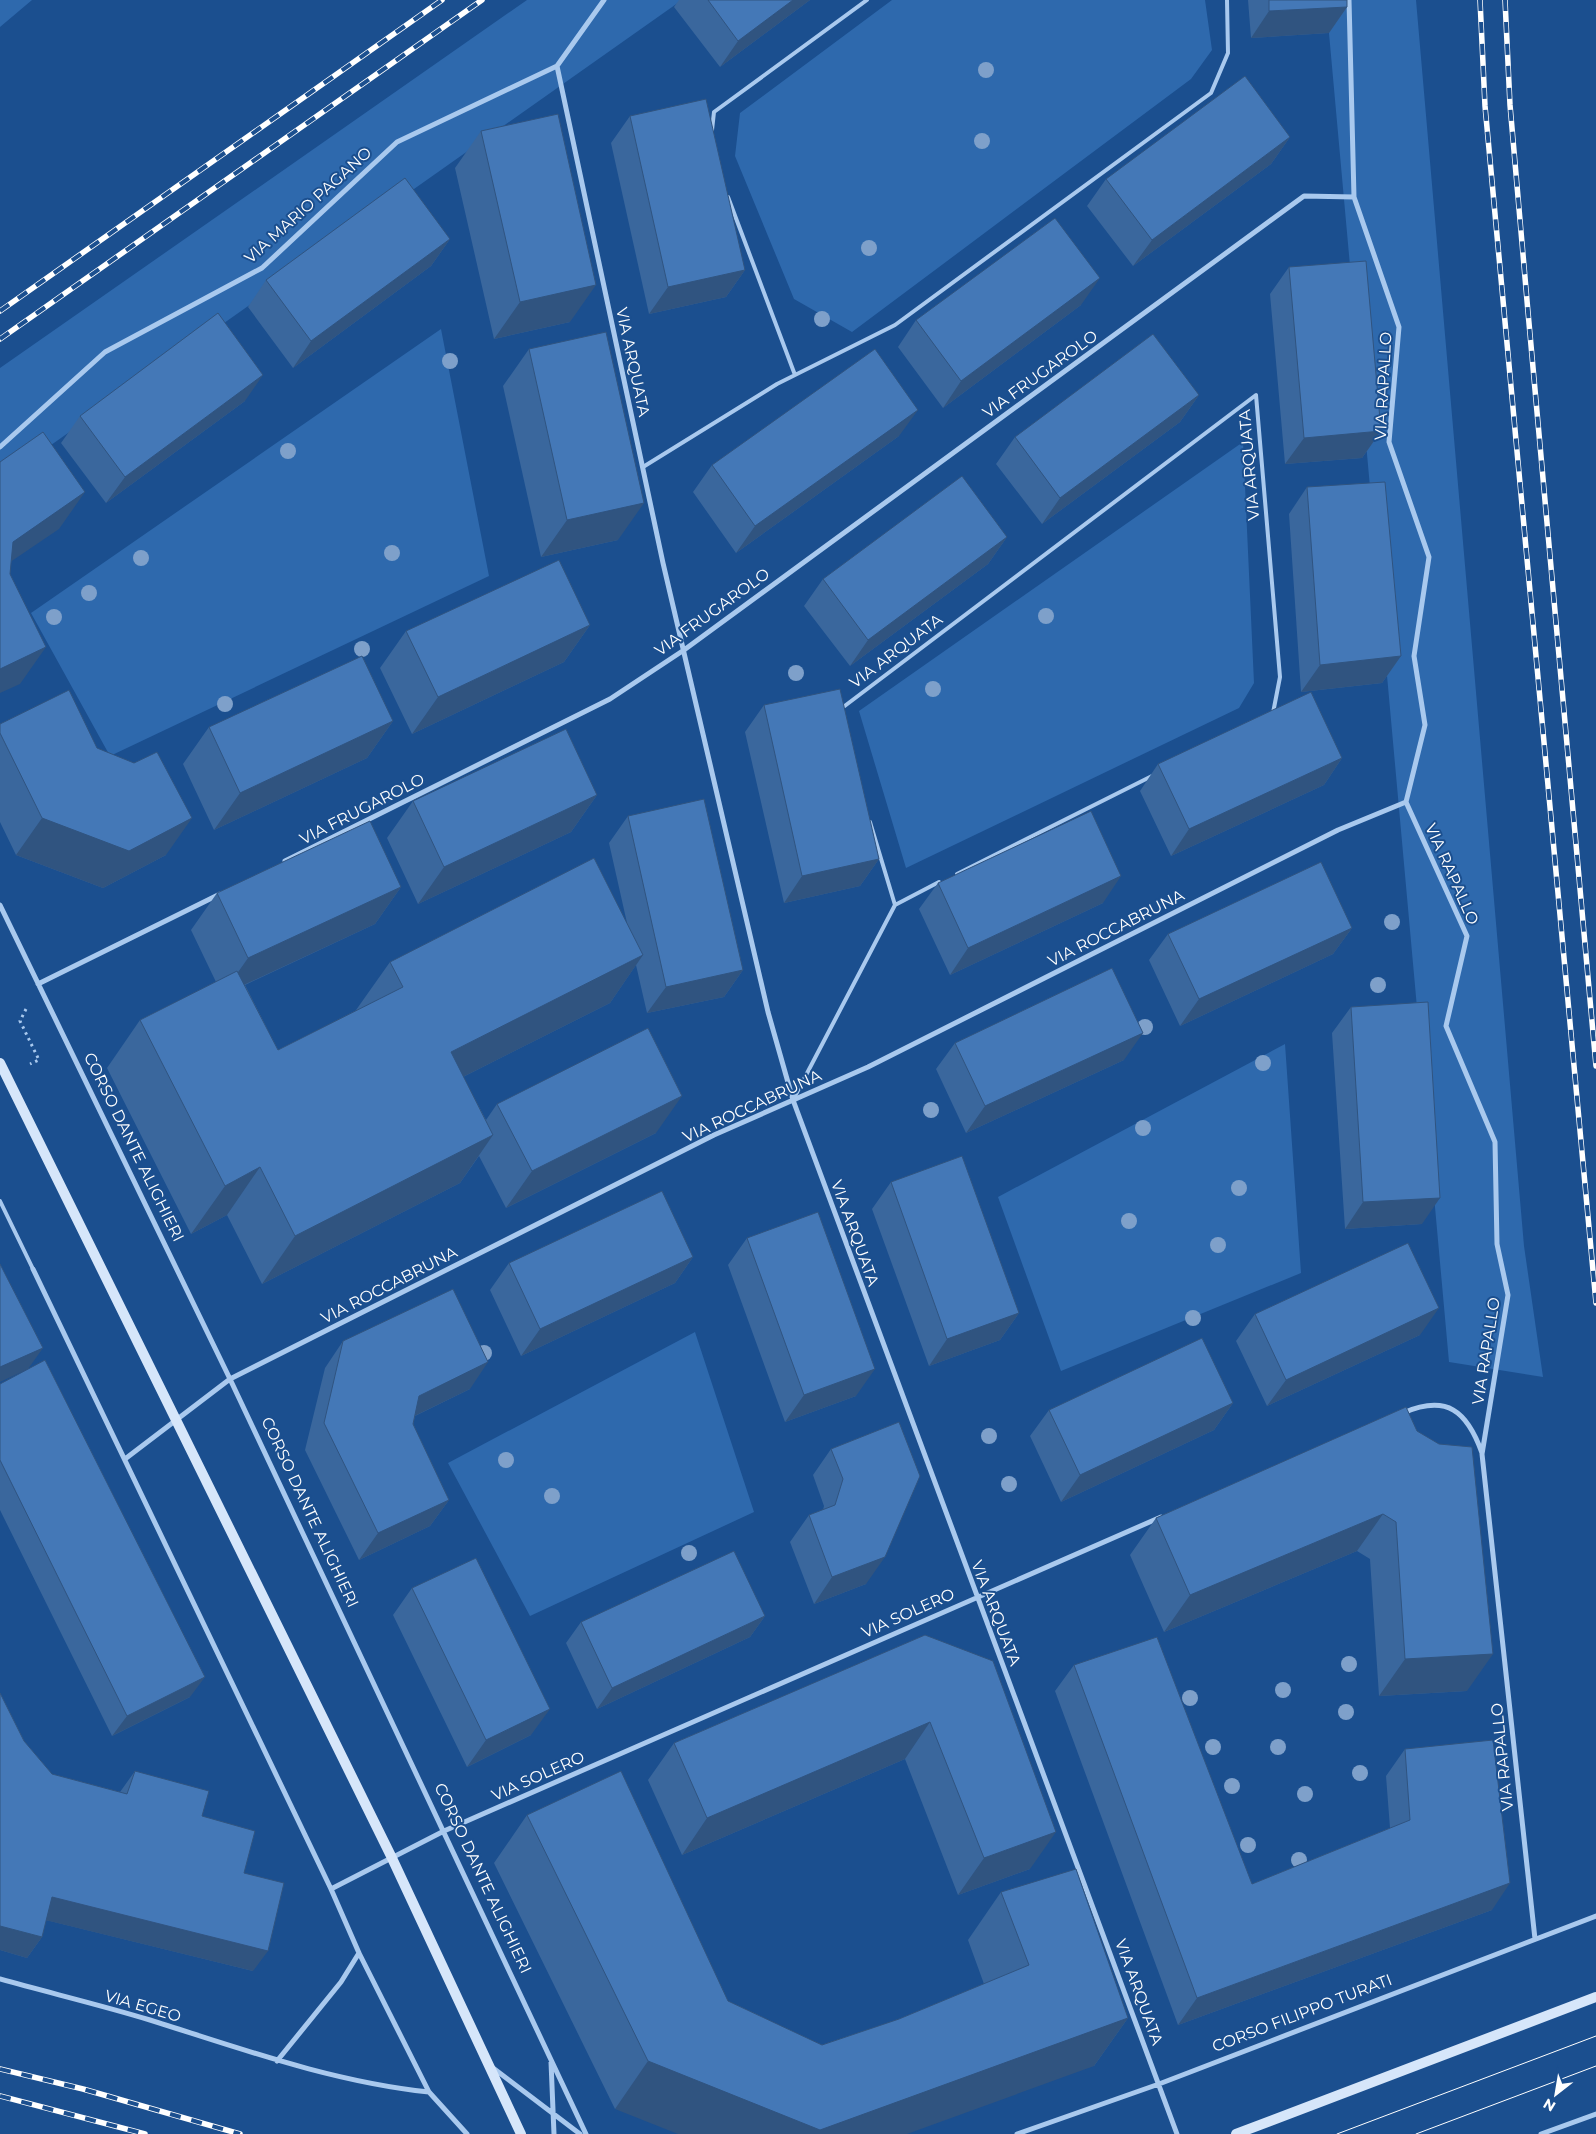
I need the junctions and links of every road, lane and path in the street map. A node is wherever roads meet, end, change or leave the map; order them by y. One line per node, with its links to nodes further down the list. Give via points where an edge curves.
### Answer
1 (604, 0): 5 (street, VIA MARIO PAGANO)
2 (867, 0): 6 (lane, via 714,112)
3 (1227, 0): 9 (lane, via 1228,53 1211,93 894,325)
4 (1349, 0): 8 (street, VIA RAPALLO)
5 (556, 66): 10 (street, VIA MARIO PAGANO, via 397,142 262,268 106,352); 11 (street, VIA ARQUATA)
6 (711, 135)
7 (727, 196): 9 (lane)
8 (1354, 197): 12 (street, VIA FRUGAROLO, via 1304,196); 16 (street, VIA RAPALLO, via 1399,327 1389,442 1429,557 1414,656 1425,725)
9 (795, 375): 11 (lane)
10 (0, 447)
11 (643, 467): 12 (street, VIA ARQUATA)
12 (684, 650): 18 (street, VIA FRUGAROLO, via 610,699); 25 (street, VIA ARQUATA, via 768,1012)
13 (837, 711): 14 (lane, VIA ARQUATA, via 1256,395 1280,678 1274,712)
14 (1266, 717)
15 (1161, 771): 21 (lane)
16 (1406, 802): 25 (street, VIA ROCCABRUNA, via 1338,830 877,1063); 31 (street, VIA RAPALLO, via 1467,936 1446,1026 1495,1142 1497,1244 1508,1295)
17 (867, 812): 21 (lane)
18 (280, 863)
19 (227, 890): 22 (street)
20 (0, 905): 22 (street, CORSO DANTE ALIGHIERI)
21 (895, 905): 25 (lane)
22 (38, 984): 24 (path, via 20,1021 39,1060); 28 (street, CORSO DANTE ALIGHIERI)
23 (0, 1063): 24 (street)
24 (7, 1077): 30 (street)
25 (793, 1100): 28 (street, VIA ROCCABRUNA, via 714,1135); 34 (street, VIA ARQUATA)
26 (0, 1201): 27 (lane)
27 (33, 1268): 32 (street)
28 (230, 1379): 30 (street, VIA ROCCABRUNA); 35 (street, CORSO DANTE ALIGHIERI)
29 (1395, 1416): 31 (street, via 1422,1404 1440,1405 1458,1414 1473,1428)
30 (176, 1418): 32 (street, VIA ROCCABRUNA); 36 (street)
31 (1482, 1454): 39 (street, VIA RAPALLO)
32 (125, 1459): 37 (street)
33 (1170, 1513): 34 (street, VIA SOLERO)
34 (976, 1596): 35 (street, VIA SOLERO); 46 (street, VIA ARQUATA)
35 (444, 1831): 36 (street, VIA SOLERO); 43 (street, CORSO DANTE ALIGHIERI)
36 (391, 1856): 37 (street, VIA SOLERO); 45 (street)
37 (331, 1889): 40 (street)
38 (1596, 1916): 39 (street, CORSO FILIPPO TURATI)
39 (1535, 1939): 46 (street, CORSO FILIPPO TURATI)
40 (358, 1953): 44 (street, via 341,1982); 47 (street)
41 (0, 1980): 44 (street, VIA EGEO, via 148,2019)
42 (1596, 1996): 57 (street)
43 (551, 2059): 48 (street); 54 (street, CORSO DANTE ALIGHIERI)
44 (277, 2061): 47 (street, VIA EGEO, via 391,2088)
45 (489, 2065): 48 (street); 51 (street)
46 (1159, 2084): 55 (street, CORSO FILIPPO TURATI); 56 (street, VIA ARQUATA)
47 (429, 2092): 50 (street)
48 (553, 2114): 52 (street); 53 (street)
49 (1596, 2114): 58 (street)
50 (467, 2134)
51 (521, 2134)
52 (554, 2134)
53 (580, 2134)
54 (586, 2134)
55 (1017, 2134)
56 (1177, 2134)
57 (1236, 2134)
58 (1541, 2134)

